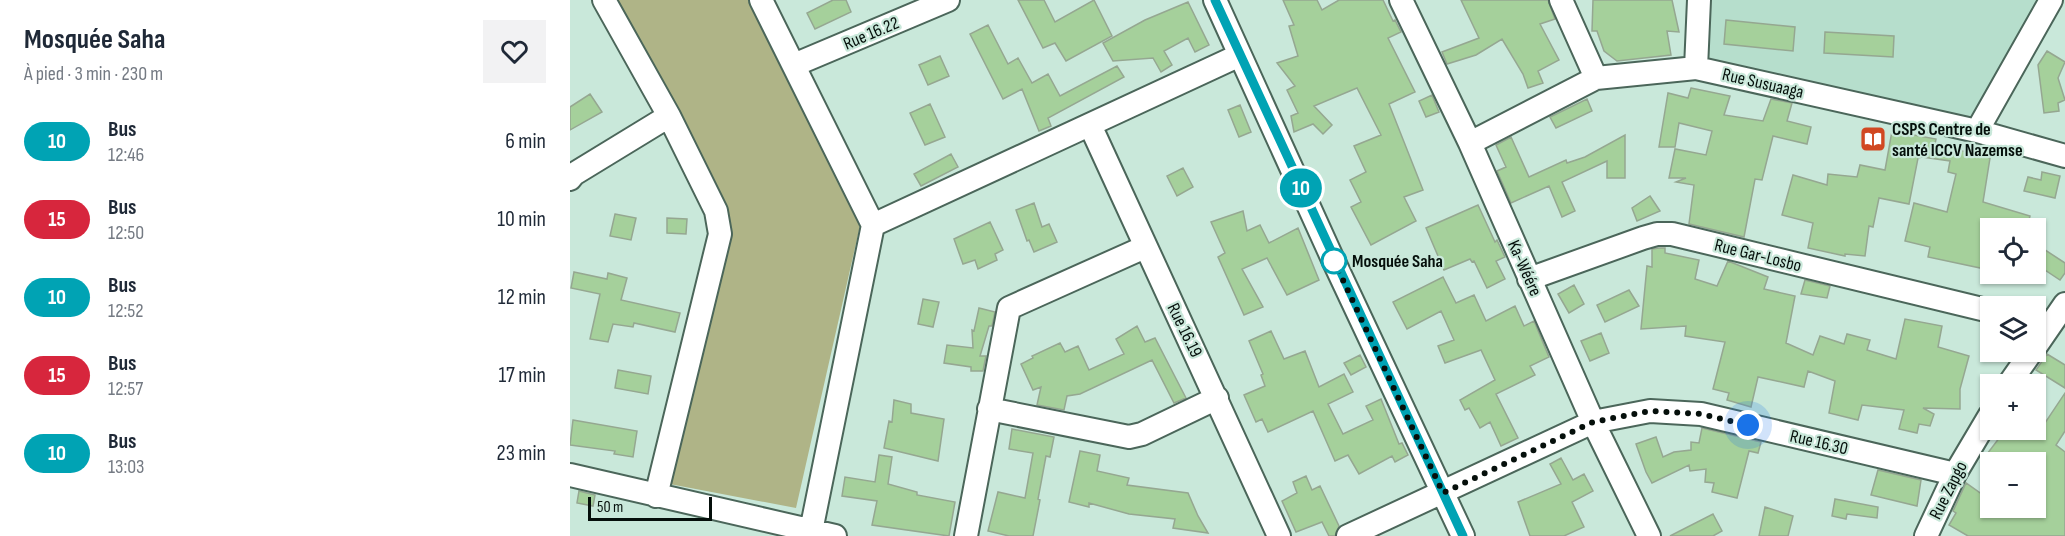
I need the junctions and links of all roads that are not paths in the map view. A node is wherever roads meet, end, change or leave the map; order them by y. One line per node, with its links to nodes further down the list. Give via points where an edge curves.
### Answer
1 (604, 0): 13 (street)
2 (761, 0): 10 (street)
3 (1215, 0): 9 (street)
4 (1401, 0): 16 (street, Ka-Wéére)
5 (1561, 0): 12 (street)
6 (1699, 0): 11 (street)
7 (2051, 0): 15 (street)
8 (934, 3): 10 (street, Rue 16.22)
9 (1240, 55): 14 (street); 31 (street)
10 (794, 65): 19 (street)
11 (1696, 68): 12 (street, Rue Susuaaga); 15 (street, Rue Susuaaga)
12 (1596, 78): 16 (street, Rue Susuaaga)
13 (669, 116): 18 (street); 32 (street, via 716,211 720,234)
14 (1089, 125): 19 (street); 20 (street, Rue 16.19)
15 (1977, 131): 17 (street, Rue Susuaaga)
16 (1470, 143): 21 (street, Ka-Wéére)
17 (2065, 156)
18 (570, 179)
19 (873, 225): 33 (street)
20 (1145, 247): 25 (street, Rue 16.19); 26 (street, via 1009,308)
21 (1529, 279): 23 (street, Rue Gar-Losbo, via 1644,237 1672,234); 27 (street, Ka-Wéére)
22 (2065, 304): 24 (street)
23 (1980, 309)
24 (2050, 327)
25 (1217, 398): 26 (street, via 1129,437); 36 (street, Rue 16.19)
26 (989, 409): 35 (street)
27 (1593, 422): 29 (street, Rue 16.30, via 1650,411 1701,414); 31 (street, Rue 16.30); 39 (street, Ka-Wéére)
28 (1980, 432): 29 (street, Rue Zapgo)
29 (1955, 474): 40 (street, Rue Zapgo)
30 (570, 475): 32 (street)
31 (1443, 493): 37 (street, Rue 16.30); 38 (street)
32 (656, 496): 33 (street)
33 (810, 533): 34 (street)
34 (835, 536)
35 (966, 536)
36 (1279, 536)
37 (1348, 536)
38 (1463, 536)
39 (1649, 536)
40 (1926, 536)

